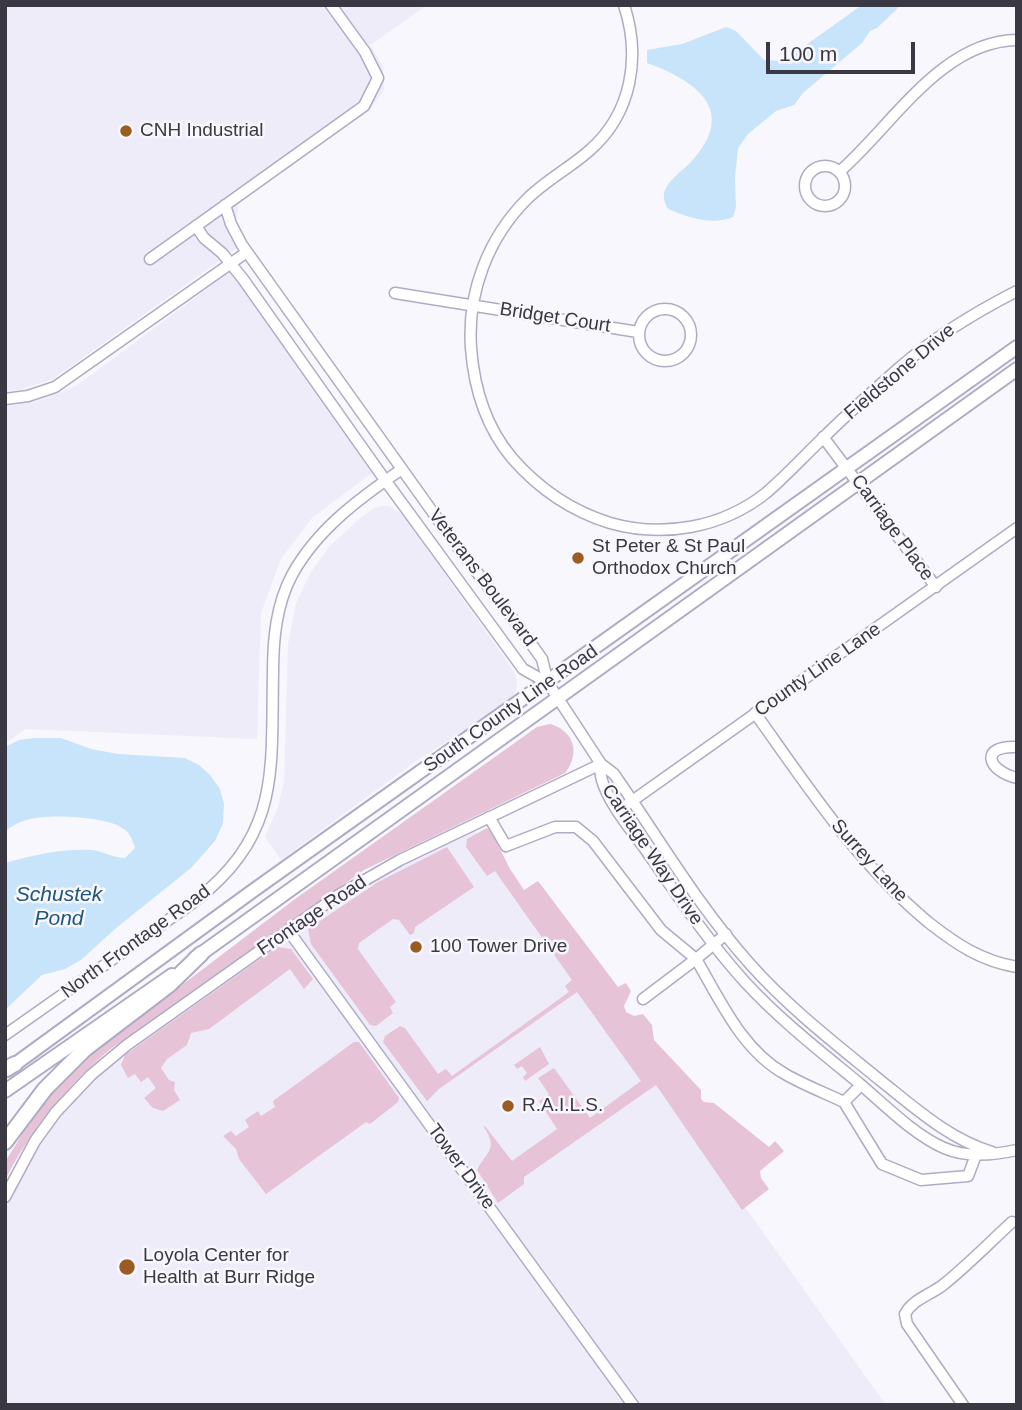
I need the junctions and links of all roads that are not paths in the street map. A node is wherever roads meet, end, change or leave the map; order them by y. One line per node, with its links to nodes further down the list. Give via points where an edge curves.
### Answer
1 (331, 5): 5 (street, via 365,52 378,79 364,106)
2 (624, 5): 12 (street, Fieldstone Drive, via 632,32 632,80 616,118 591,150 536,191 513,215 486,259)
3 (1017, 40): 4 (street, via 979,46 952,60)
4 (839, 172): 4 (street, via 828,166 815,168 806,177 810,201 834,204 843,195)
5 (225, 205): 6 (street); 7 (street, Veterans Boulevard)
6 (196, 226): 8 (street); 9 (street, Veterans Boulevard)
7 (247, 252): 9 (street); 19 (street, Veterans Boulevard)
8 (150, 259)
9 (231, 264): 16 (street, via 55,387); 20 (street, Veterans Boulevard)
10 (1017, 292): 17 (street, Fieldstone Drive, via 926,346)
11 (394, 293): 12 (street)
12 (472, 305): 13 (street, Bridget Court); 17 (street, Fieldstone Drive, via 472,369 496,434 538,484 590,516 629,528 659,530 713,522 760,498)
13 (638, 332): 13 (street, Bridget Court, via 647,355 665,361 683,354 691,343 691,327 671,308 655,309)
14 (1017, 347): 18 (main road, South County Line Road)
15 (1017, 369): 21 (main road, South County Line Road)
16 (5, 398)
17 (823, 437): 18 (street)
18 (848, 468): 21 (street, Carriage Place); 24 (main road, South County Line Road)
19 (401, 469): 20 (street, North Frontage Road); 24 (street, Veterans Boulevard, via 542,659)
20 (385, 480): 24 (street, Veterans Boulevard, via 523,669); 42 (street, North Frontage Road, via 323,532 288,584 273,645 269,791 244,850 214,887)
21 (859, 482): 23 (street, Carriage Place); 25 (main road, South County Line Road)
22 (1017, 528): 23 (street, County Line Lane)
23 (936, 587): 26 (street, County Line Lane)
24 (548, 683): 25 (street); 43 (main road, South County Line Road)
25 (559, 698): 28 (street); 36 (main road, South County Line Road)
26 (755, 713): 30 (street, County Line Lane); 38 (street, Surrey Lane, via 854,849 890,888 963,949)
27 (1017, 747): 29 (street, via 1003,747 990,757 1002,775)
28 (601, 764): 30 (street, Carriage Way Drive); 31 (street, Carriage Way Drive, via 599,776); 32 (street, Frontage Road)
29 (1017, 778)
30 (633, 801): 31 (street, County Line Lane); 34 (street, Carriage Way Drive)
31 (618, 811): 35 (street, Carriage Way Drive)
32 (489, 817): 33 (street, Frontage Road, via 375,874); 37 (street, via 506,846 555,827 576,827 593,841 661,930)
33 (288, 930): 53 (street, Frontage Road, via 91,1076 35,1141); 55 (street, Tower Drive)
34 (726, 934): 35 (street); 39 (street, Carriage Way Drive)
35 (714, 945): 37 (street); 41 (street, Carriage Way Drive)
36 (201, 954): 45 (main road, South County Line Road); 49 (highway, via 169,985 85,1049 45,1089)
37 (696, 959): 40 (street); 46 (street, via 749,1045 783,1073)
38 (1017, 967)
39 (775, 990): 41 (street); 47 (street, Carriage Way Drive)
40 (643, 999)
41 (764, 1001): 44 (street, Carriage Way Drive)
42 (5, 1035)
43 (9, 1068)
44 (861, 1085): 46 (street); 48 (street, Carriage Way Drive)
45 (5, 1090)
46 (844, 1102): 52 (street, via 882,1164 921,1181 968,1176)
47 (915, 1107): 48 (street); 51 (street, Carriage Way Drive, via 941,1129)
48 (904, 1121): 52 (street, Carriage Way Drive, via 944,1148)
49 (5, 1142)
50 (1017, 1150): 51 (street, Carriage Way Drive)
51 (992, 1152): 52 (street, Carriage Way Drive)
52 (976, 1155)
53 (5, 1197)
54 (1015, 1221): 56 (street, via 905,1314 907,1324)
55 (633, 1405)
56 (963, 1405)

